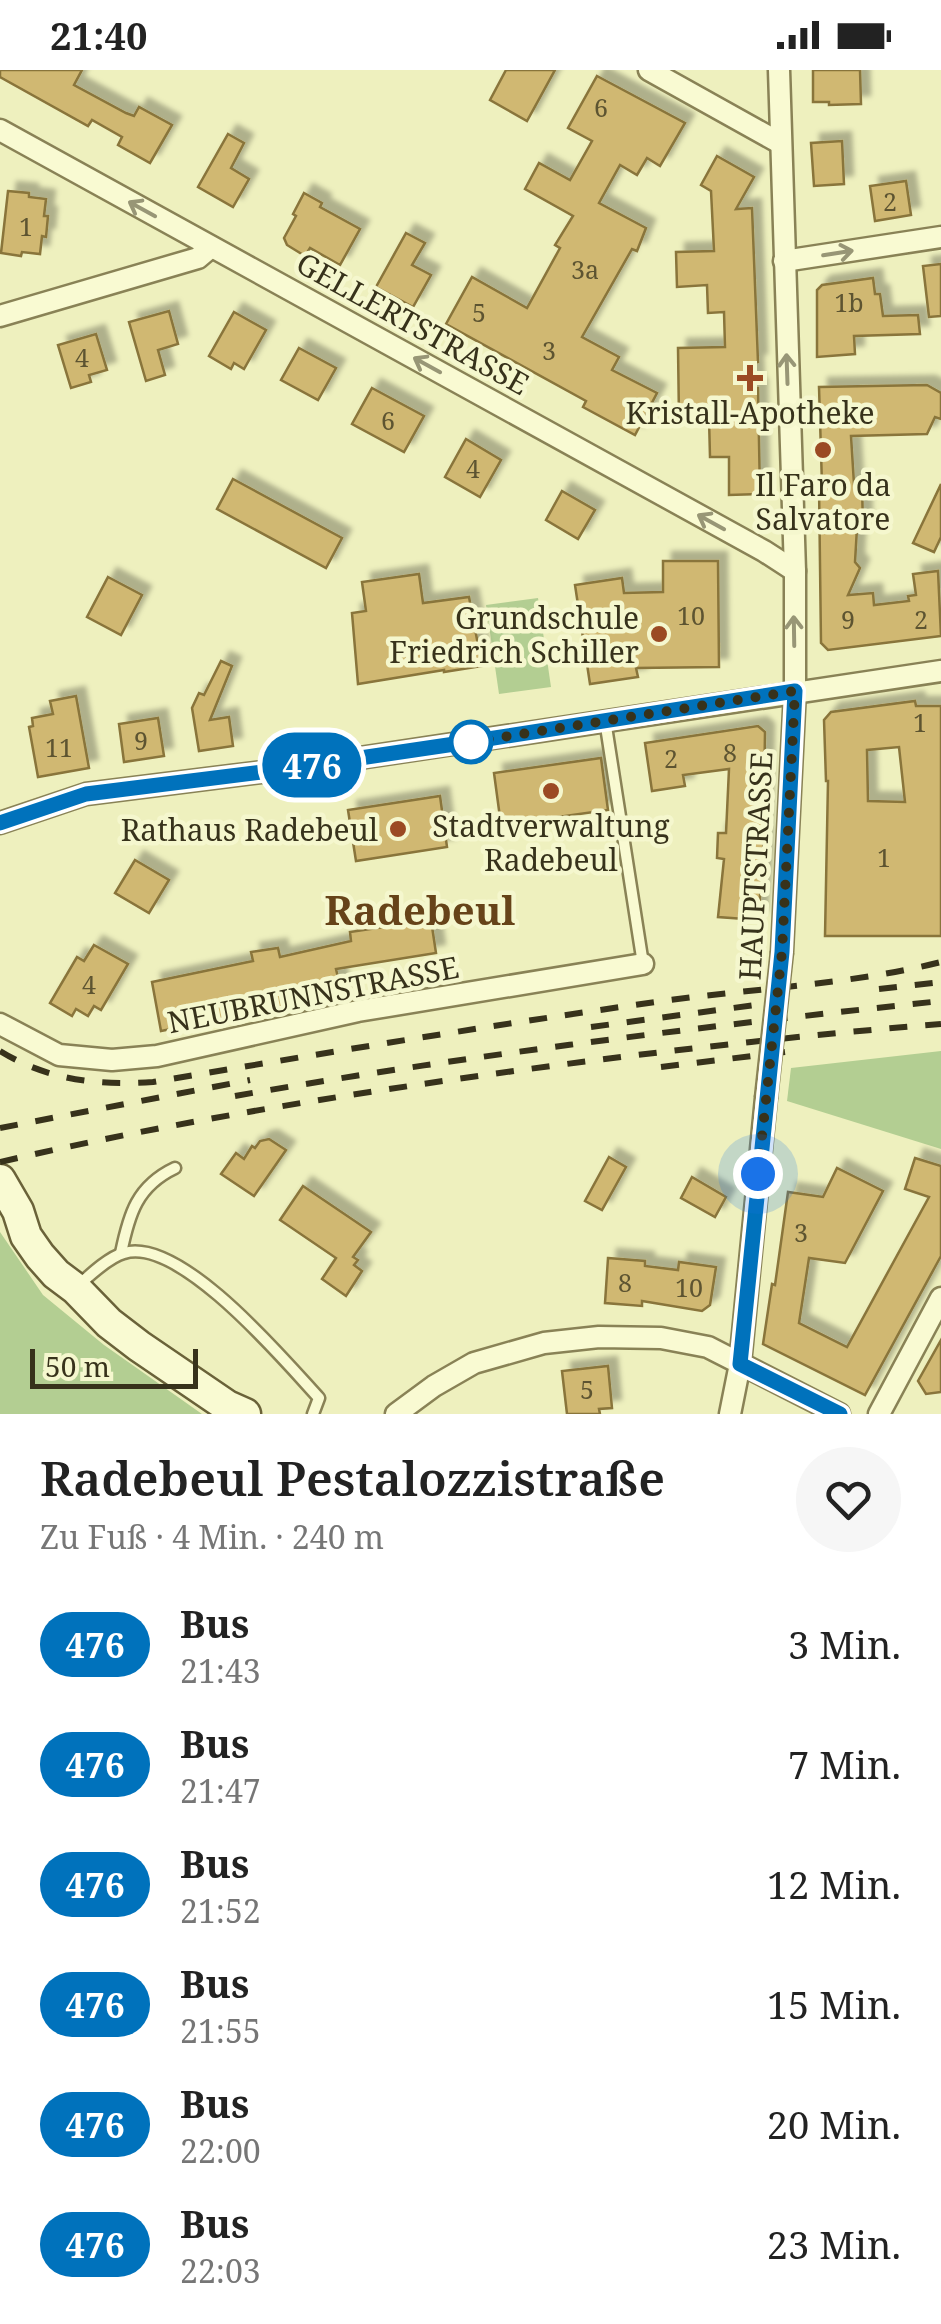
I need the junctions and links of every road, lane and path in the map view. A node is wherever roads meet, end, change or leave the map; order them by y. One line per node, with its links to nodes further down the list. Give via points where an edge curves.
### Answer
1 (648, 70): 4 (street)
2 (779, 70): 4 (street, HAUPTSTRASSE)
3 (0, 130): 6 (street, GELLERTSTRASSE, one-way to 3)
4 (780, 144): 7 (street, HAUPTSTRASSE)
5 (941, 237): 7 (street, one-way to 5)
6 (212, 247): 8 (street, via 198,258); 9 (street, GELLERTSTRASSE, one-way to 6)
7 (784, 261): 9 (street, HAUPTSTRASSE, one-way to 7)
8 (0, 316)
9 (795, 571): 11 (street, HAUPTSTRASSE, one-way to 9)
10 (941, 671): 11 (street)
11 (795, 691): 12 (street); 21 (street, HAUPTSTRASSE, bridge, via 782,952)
12 (605, 720): 13 (street, via 86,794); 14 (lane)
13 (0, 823)
14 (644, 964): 15 (street, NEUBRUNNSTRASSE, via 358,1011 157,1056 59,1055)
15 (0, 1024)
16 (175, 1168): 18 (lane, via 157,1176 138,1199)
17 (0, 1180): 19 (street, via 26,1236)
18 (121, 1253): 19 (lane); 24 (lane, via 170,1259 207,1286 319,1398)
19 (76, 1289): 23 (street, via 139,1346)
20 (941, 1298): 27 (street)
21 (740, 1364): 22 (street, via 708,1348 661,1338 544,1342 474,1363); 25 (street, HAUPTSTRASSE); 26 (street)
22 (400, 1413)
23 (245, 1414)
24 (313, 1414)
25 (730, 1414)
26 (840, 1414)
27 (880, 1414)

